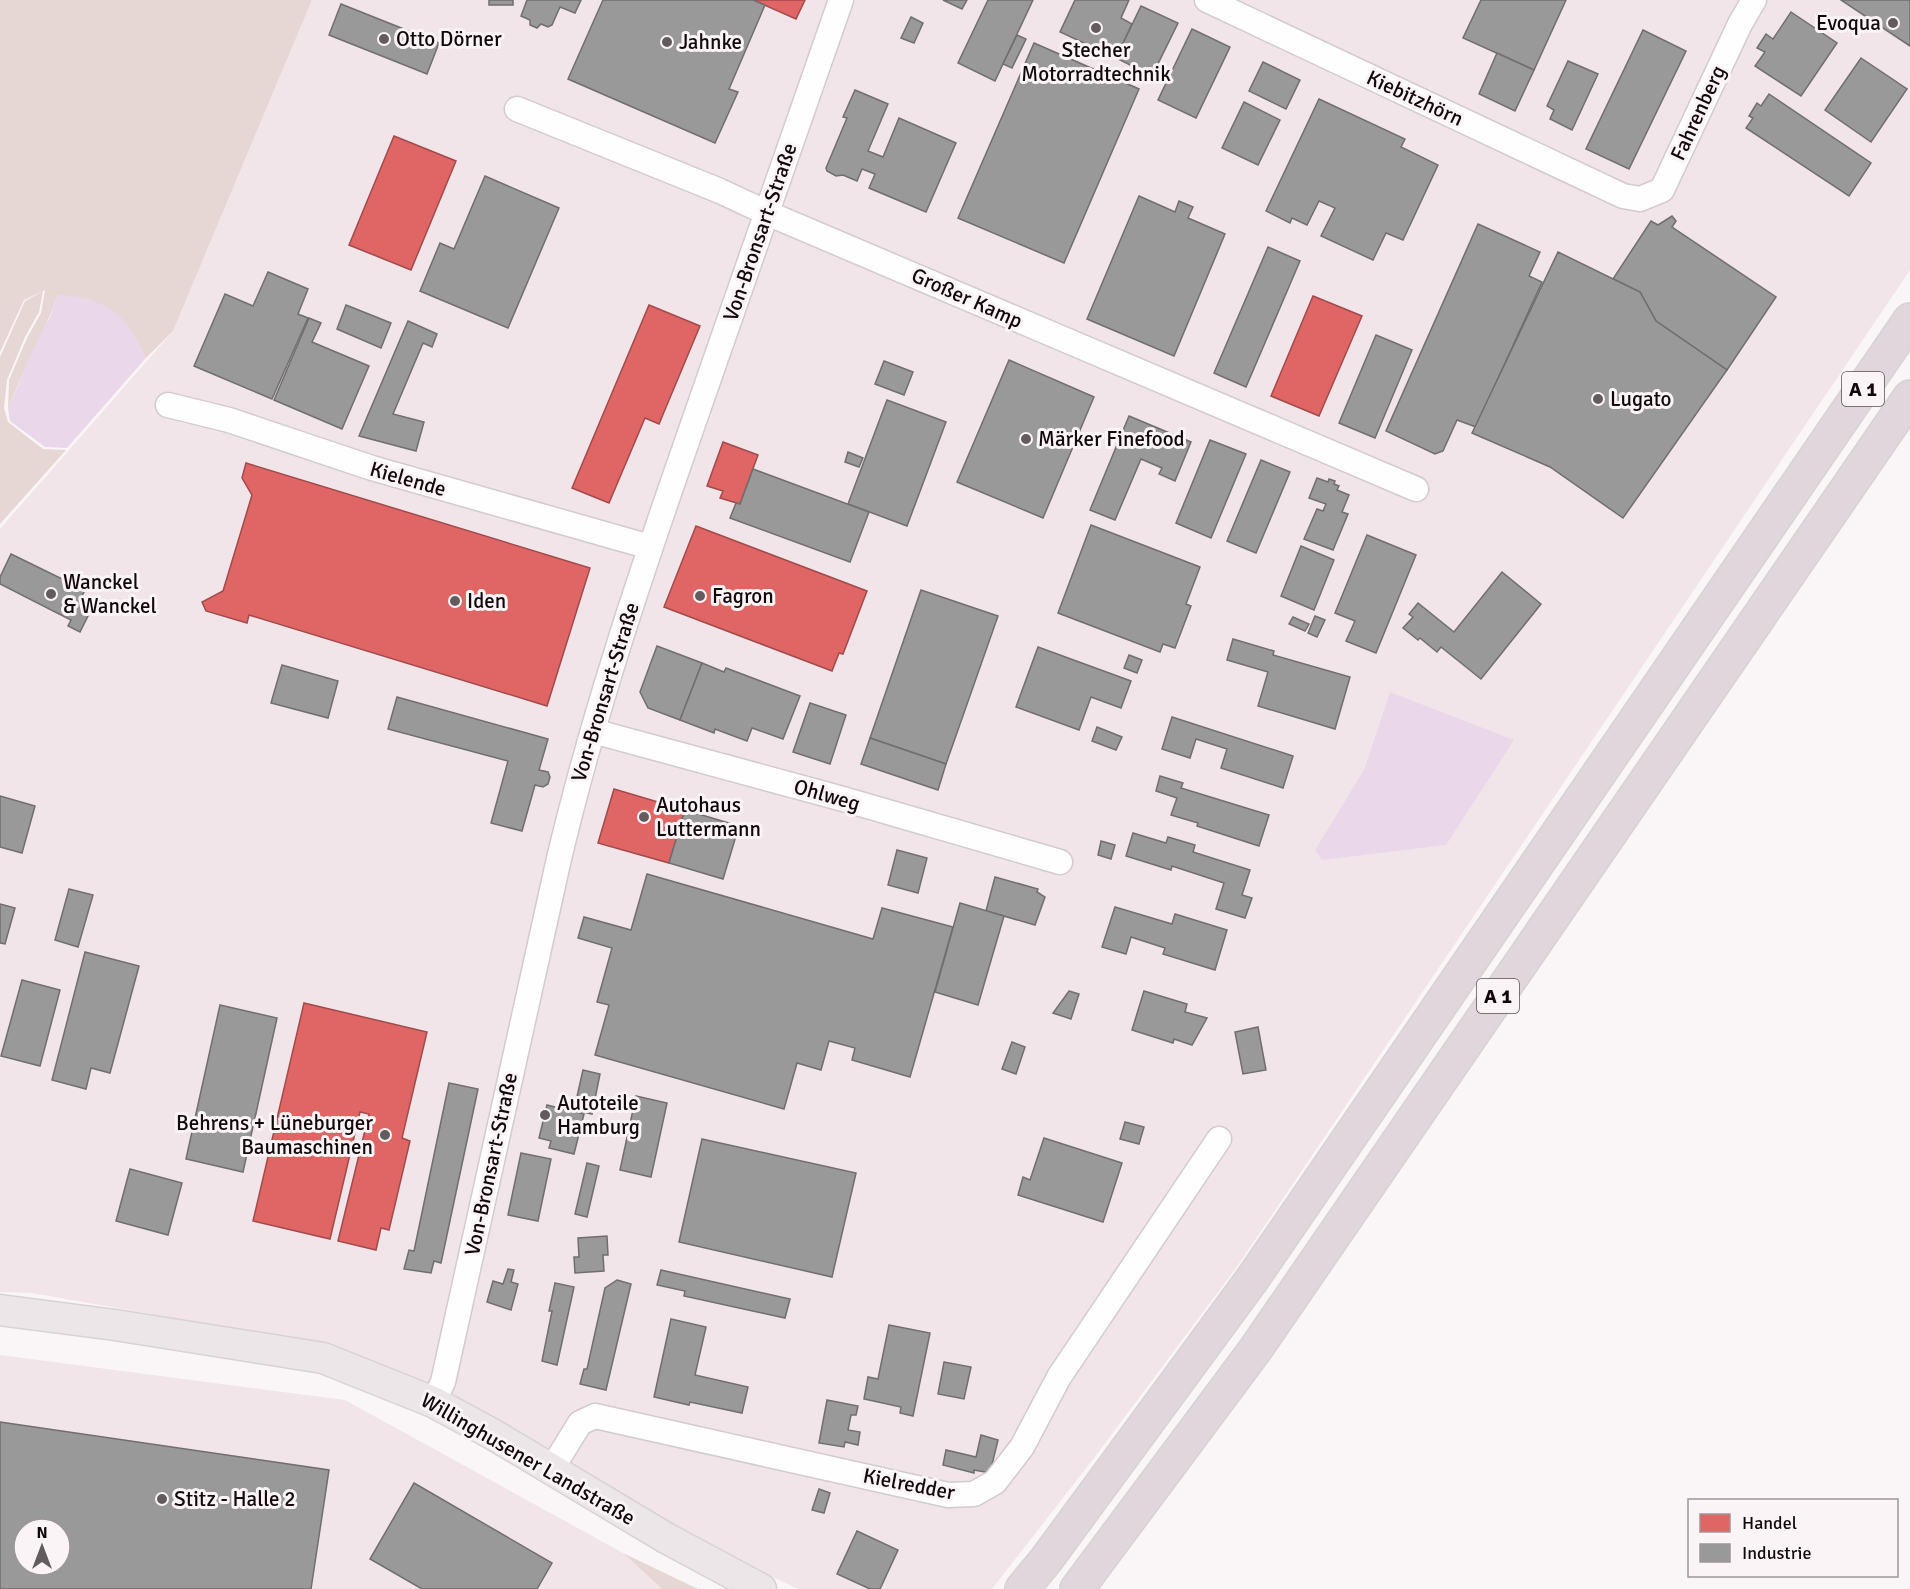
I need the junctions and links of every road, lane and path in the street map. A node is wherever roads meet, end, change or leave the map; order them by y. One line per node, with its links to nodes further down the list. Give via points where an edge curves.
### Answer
1 (841, 0): 6 (street, Von-Bronsart-Straße)
2 (1207, 0): 5 (street, Kiebitzhörn)
3 (1754, 0): 5 (street, Fahrenberg, via 1662,190 1640,199)
4 (517, 109): 6 (street, Großer Kamp)
5 (1623, 196)
6 (767, 213): 10 (street, Großer Kamp); 11 (street, Von-Bronsart-Straße)
7 (1910, 320): 19 (highway, A 1, via 1253,1278)
8 (1910, 397): 20 (highway, A 1, via 1255,1350)
9 (168, 405): 11 (street, Kielende)
10 (1416, 489)
11 (650, 547): 12 (street, Von-Bronsart-Straße)
12 (592, 731): 13 (street, Ohlweg); 16 (street, Von-Bronsart-Straße, via 570,809 443,1382)
13 (1060, 862)
14 (1219, 1139): 17 (street, Kielredder, via 1059,1377 1022,1447 995,1482 974,1494 948,1495 595,1416 580,1423)
15 (0, 1310): 16 (main road, Willinghusener Landstraße, via 115,1324 323,1358)
16 (433, 1402): 17 (main road, Willinghusener Landstraße)
17 (551, 1470): 18 (main road, Willinghusener Landstraße)
18 (761, 1589)
19 (1022, 1589)
20 (1077, 1589)

